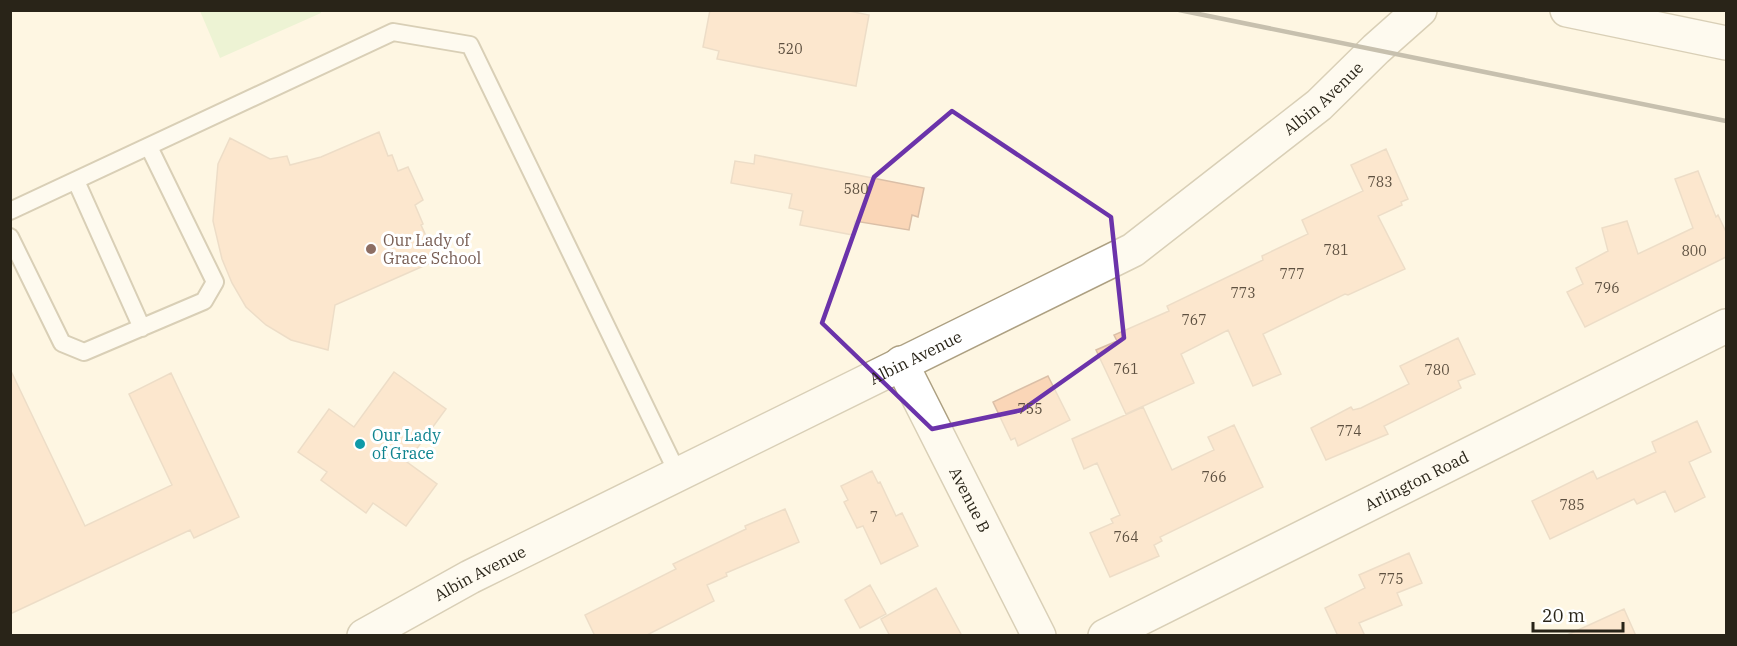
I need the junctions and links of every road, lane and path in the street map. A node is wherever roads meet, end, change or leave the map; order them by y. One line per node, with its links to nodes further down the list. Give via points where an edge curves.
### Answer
1 (1420, 10): 10 (street, Albin Avenue, via 1319,105 1133,250)
2 (1567, 10): 3 (street)
3 (1726, 43)
4 (148, 147): 5 (lane); 9 (lane, via 215,282 204,301); 11 (lane, via 393,32 470,45)
5 (76, 181): 6 (lane); 9 (lane)
6 (10, 211)
7 (10, 237): 9 (lane, via 62,343 84,352)
8 (1726, 326): 14 (street, Arlington Road)
9 (142, 328)
10 (901, 363): 11 (street, Albin Avenue); 13 (street, Avenue B)
11 (678, 474): 12 (street, Albin Avenue, via 470,577)
12 (364, 636)
13 (1039, 636)
14 (1105, 636)

